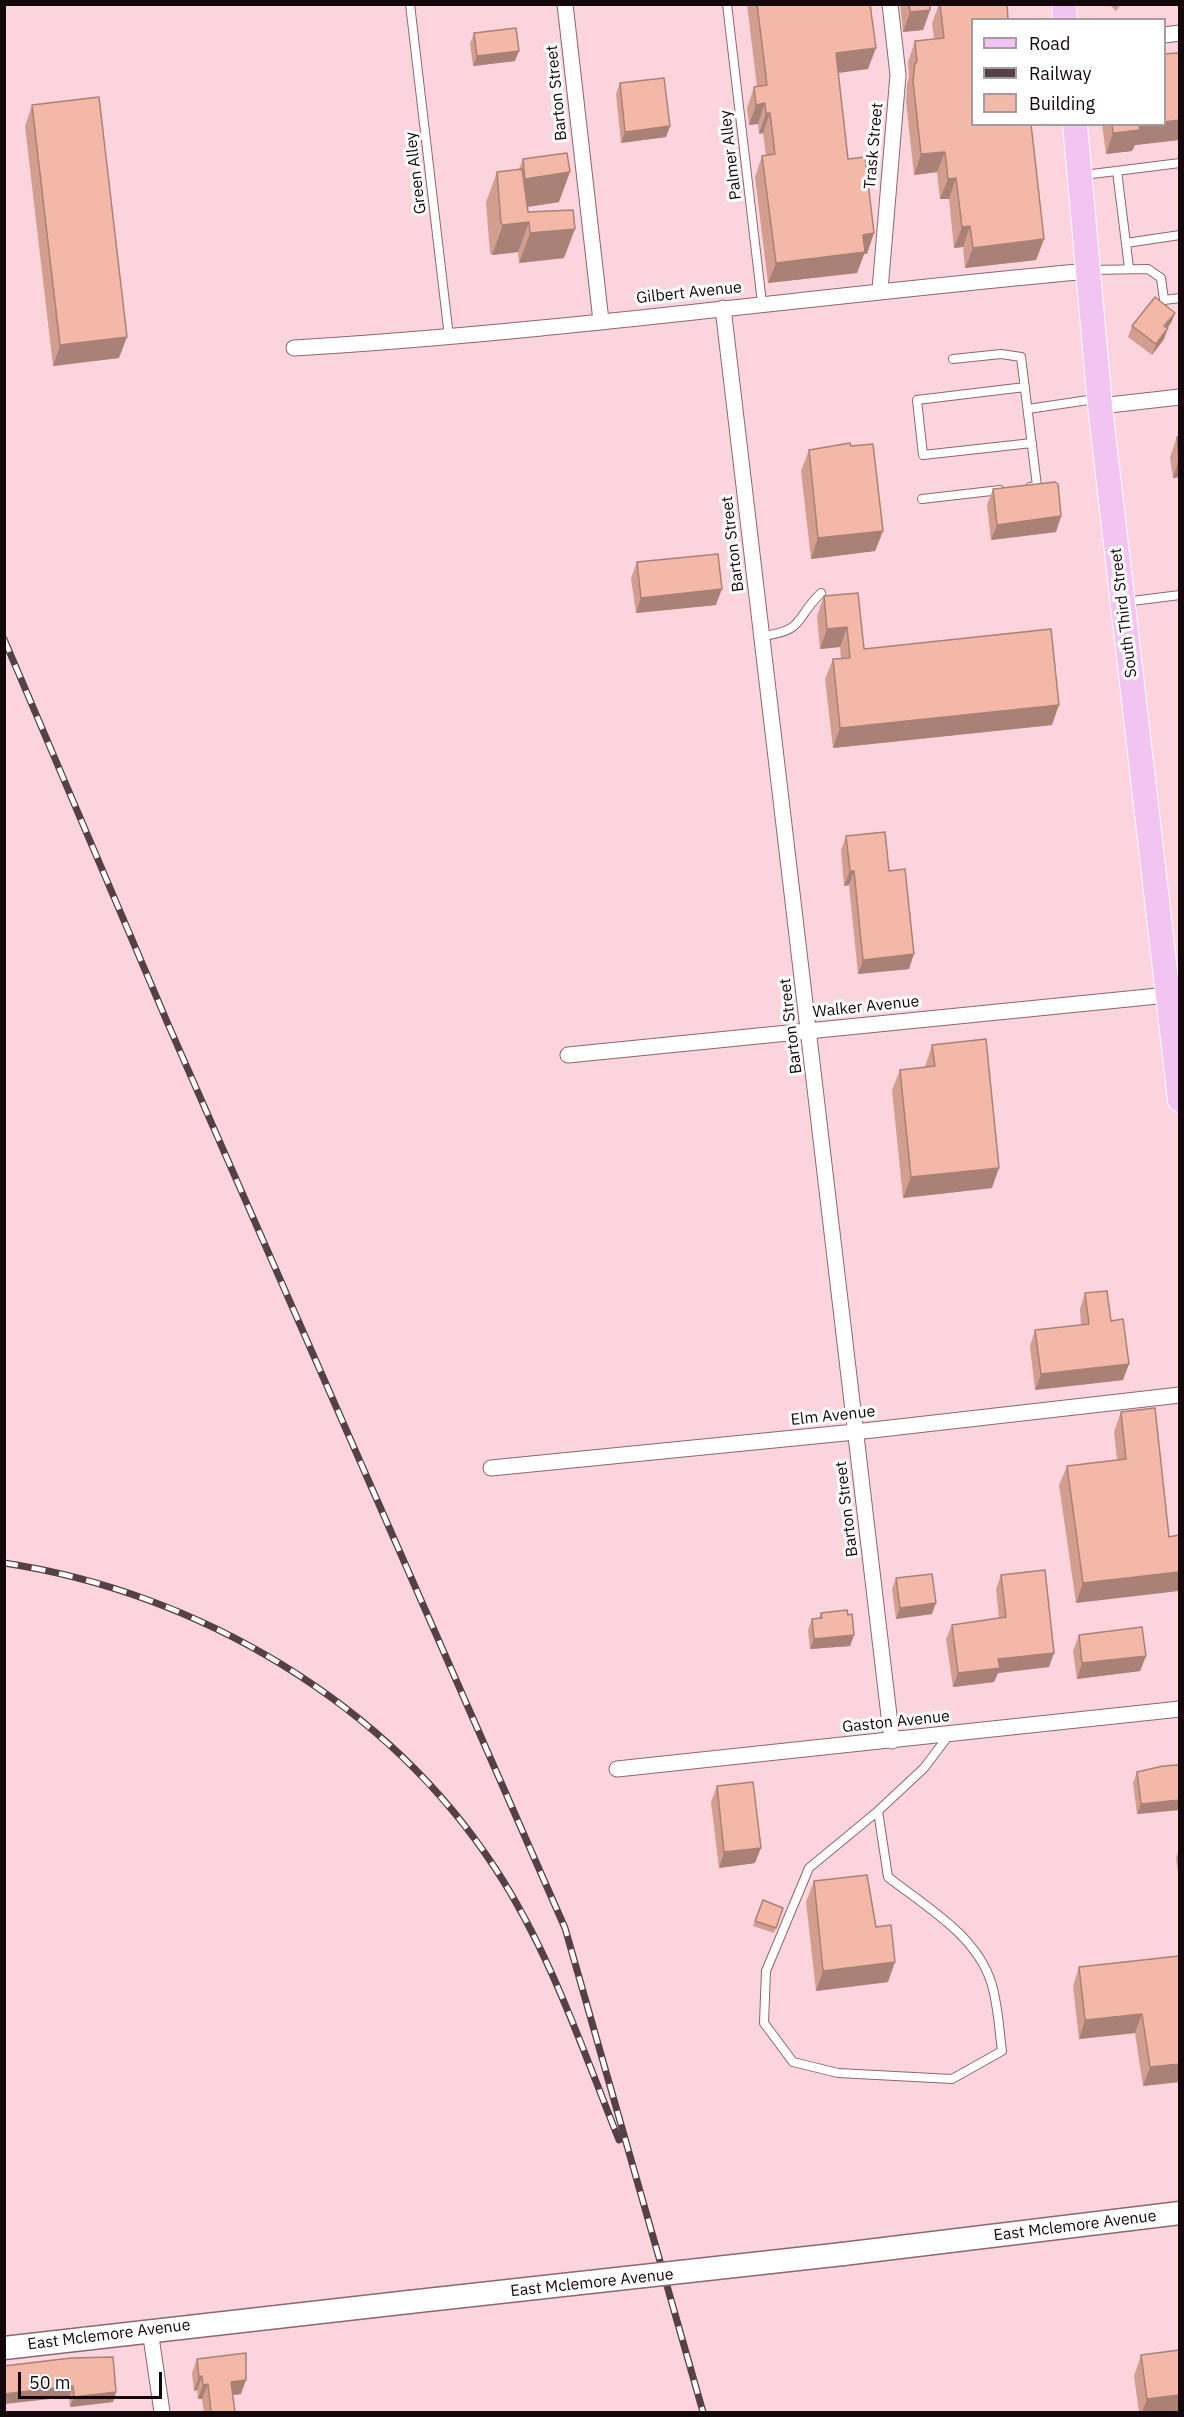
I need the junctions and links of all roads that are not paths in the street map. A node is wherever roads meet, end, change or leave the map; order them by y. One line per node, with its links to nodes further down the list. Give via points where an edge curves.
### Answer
1 (410, 4): 18 (lane, Green Alley)
2 (565, 4): 17 (street, Barton Street)
3 (727, 4): 15 (lane, Palmer Alley)
4 (890, 4): 13 (street, Trask Street, via 898,75)
5 (1075, 126): 8 (main road, South Third Street)
6 (1179, 163): 7 (lane)
7 (1117, 171): 8 (lane); 10 (lane)
8 (1079, 175): 12 (main road, South Third Street)
9 (1179, 235): 10 (lane)
10 (1126, 243): 11 (lane)
11 (1129, 268): 12 (lane); 14 (lane, via 1148,268 1161,278 1164,300)
12 (1088, 270): 13 (street, Gilbert Avenue); 23 (main road, South Third Street)
13 (880, 290): 15 (street, Gilbert Avenue)
14 (1179, 298)
15 (762, 303): 16 (street, Gilbert Avenue)
16 (723, 308): 17 (street, Gilbert Avenue); 32 (street, Barton Street)
17 (600, 321): 18 (street, Gilbert Avenue)
18 (449, 339): 19 (street, Gilbert Avenue)
19 (294, 348)
20 (953, 359): 21 (lane, via 1001,354 1022,357)
21 (1025, 387): 24 (lane); 25 (lane, via 917,400 923,455)
22 (1179, 397): 23 (street)
23 (1100, 402): 24 (lane); 31 (main road, South Third Street)
24 (1028, 409): 25 (lane)
25 (1032, 443): 26 (lane, via 1036,486)
26 (1025, 488)
27 (1014, 489): 28 (lane)
28 (922, 499)
29 (821, 593): 32 (lane, via 796,627)
30 (1179, 595): 31 (lane)
31 (1123, 602): 33 (main road, South Third Street)
32 (763, 636): 34 (street, Barton Street)
33 (1168, 995): 34 (street, Walker Avenue); 36 (main road, South Third Street)
34 (810, 1030): 35 (street, Walker Avenue); 38 (street, Barton Street)
35 (568, 1055)
36 (1179, 1100)
37 (1179, 1395): 38 (street, Elm Avenue)
38 (855, 1432): 39 (street, Elm Avenue); 42 (street, Barton Street)
39 (490, 1468)
40 (1179, 1709): 41 (street, Gaston Avenue)
41 (949, 1735): 42 (street, Gaston Avenue); 44 (lane, via 924,1768)
42 (892, 1741): 43 (street, Gaston Avenue)
43 (617, 1769)
44 (878, 1811): 44 (lane, via 888,1877 979,1954 992,1982 1002,2051 952,2079 838,2073 793,2062 764,2023 766,1971 809,1868)
45 (1179, 2213): 46 (main road, East Mclemore Avenue, bridge)
46 (150, 2330): 47 (main road, East Mclemore Avenue); 48 (street)
47 (4, 2348)
48 (162, 2412)

